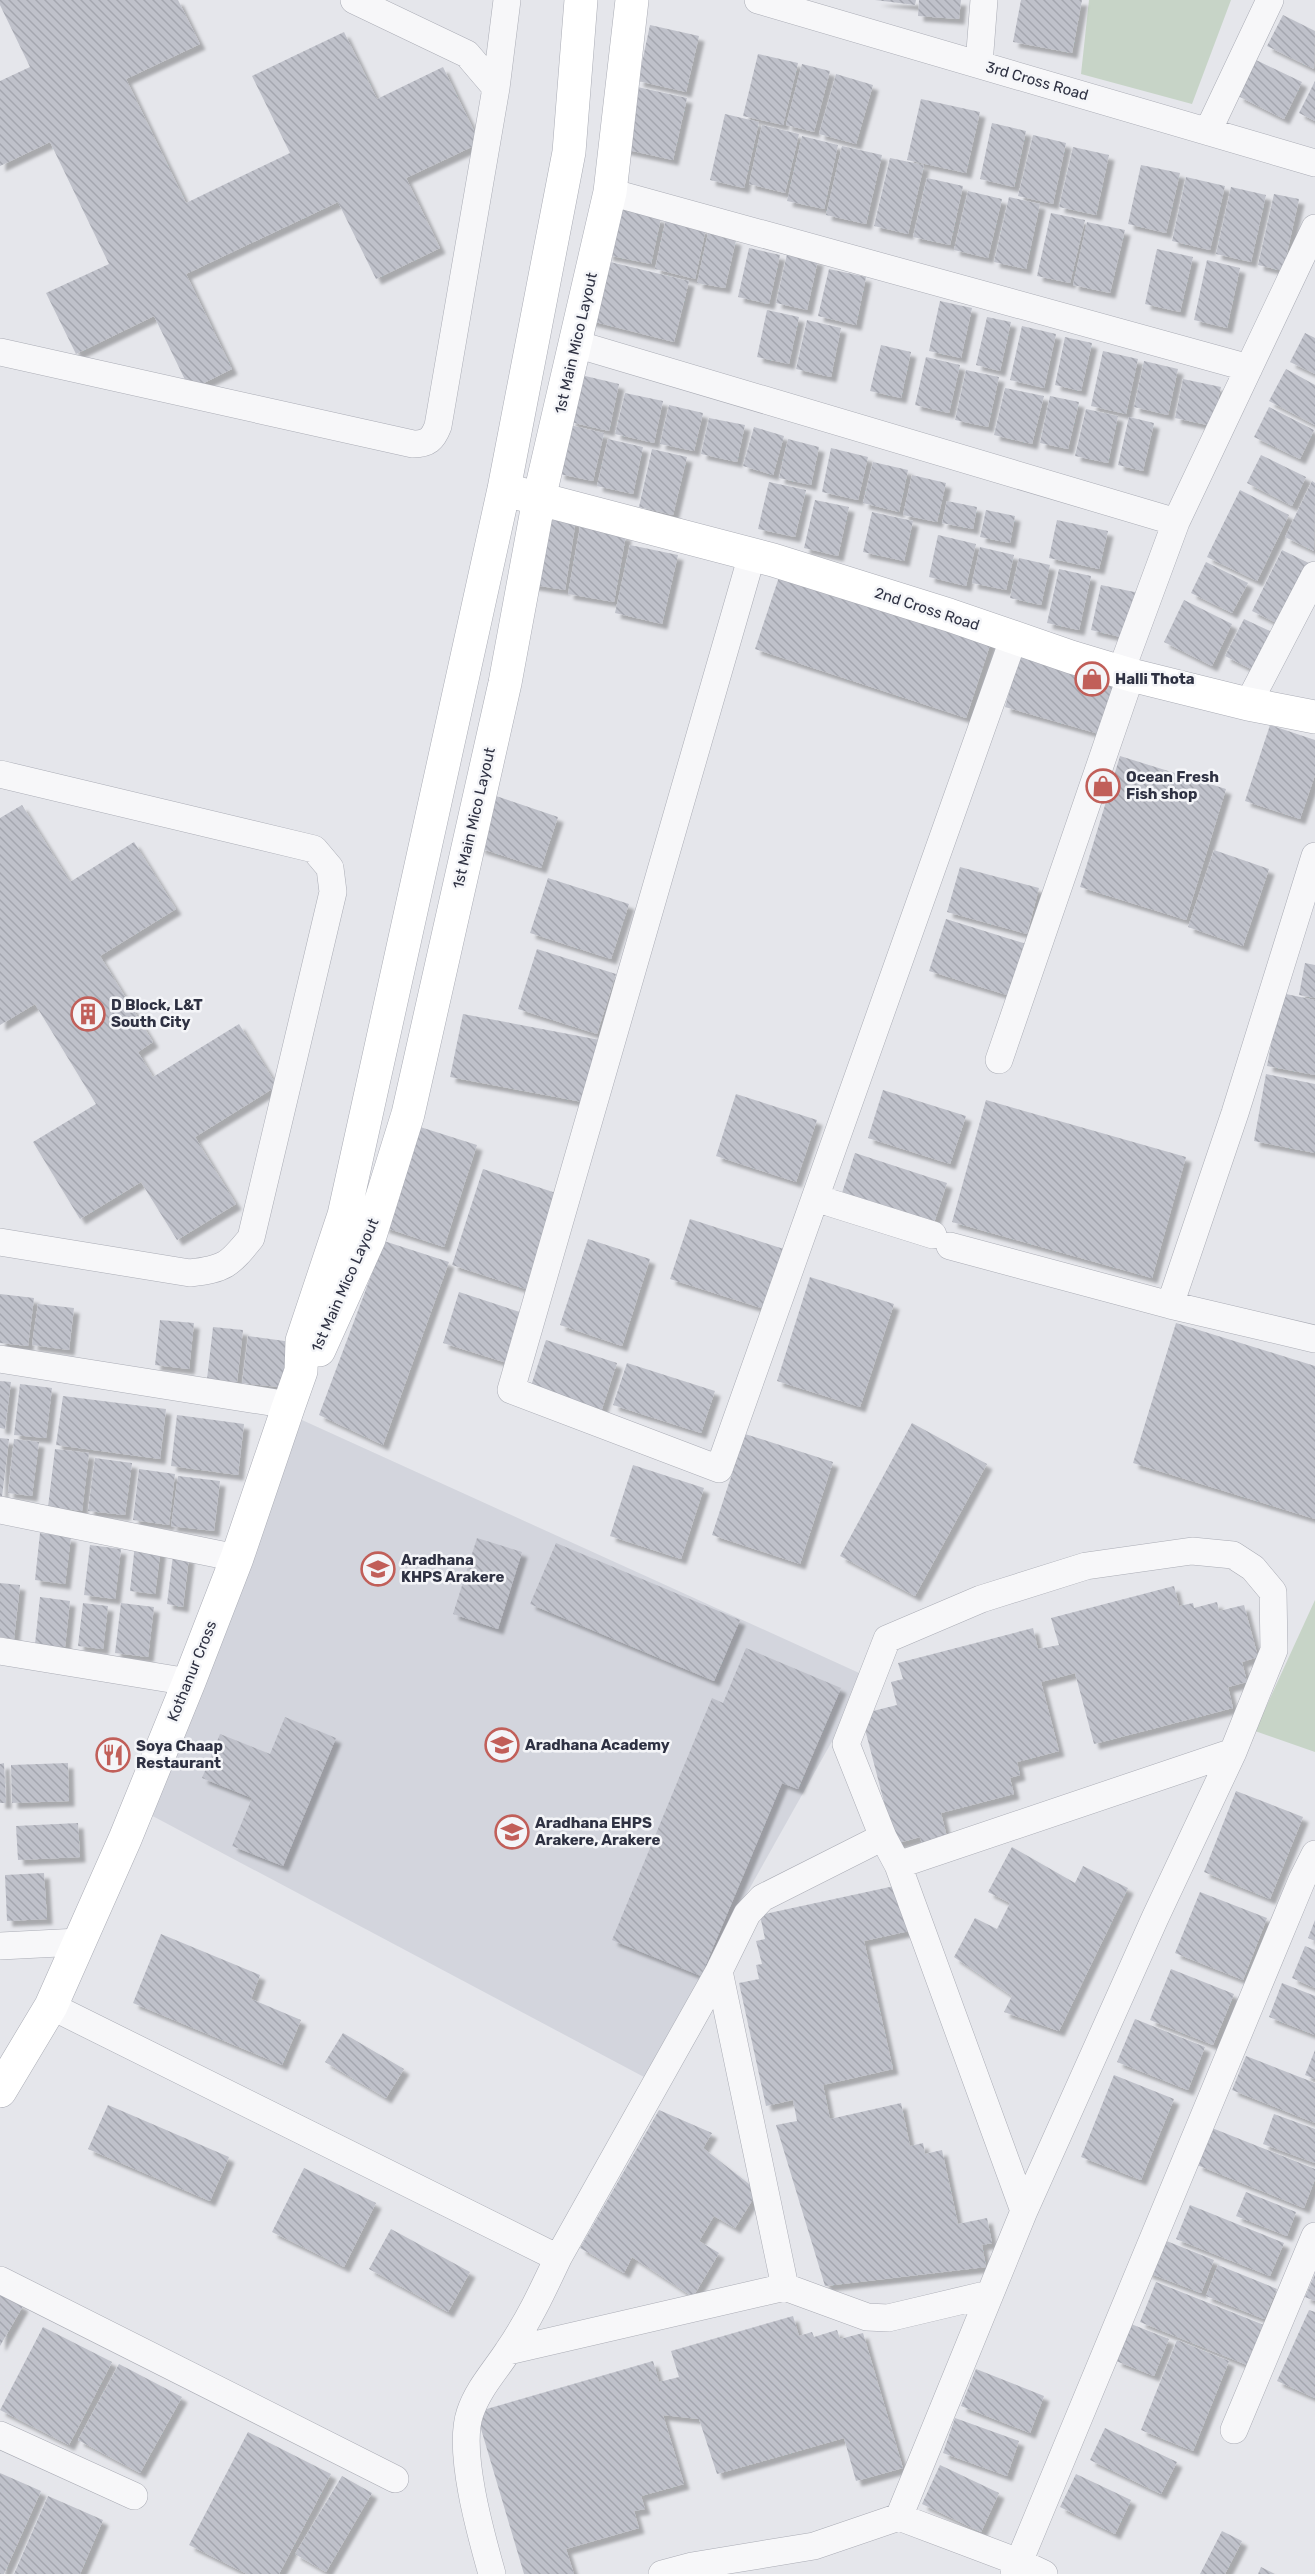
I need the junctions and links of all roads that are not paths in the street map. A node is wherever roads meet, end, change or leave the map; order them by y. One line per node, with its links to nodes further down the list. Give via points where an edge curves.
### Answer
1 (354, 0): 10 (street, via 467,54)
2 (507, 0): 10 (street)
3 (581, 0): 18 (street, 1st Main Mico Layout, via 569,152)
4 (632, 0): 13 (street, 1st Main Mico Layout)
5 (758, 0): 8 (street, 3rd Cross Road)
6 (984, 0): 9 (street)
7 (1269, 0): 11 (street)
8 (841, 12): 9 (street, 3rd Cross Road)
9 (979, 64): 11 (street, 3rd Cross Road)
10 (496, 87): 16 (street, via 438,426 429,442 413,444)
11 (1208, 131): 12 (street, 3rd Cross Road)
12 (1315, 163)
13 (610, 192): 15 (street, 1st Main Mico Layout); 17 (street)
14 (1315, 228): 17 (street)
15 (576, 344): 19 (street, 1st Main Mico Layout); 20 (street)
16 (0, 352)
17 (1249, 368): 20 (street)
18 (504, 489): 19 (street, 2nd Cross Road); 35 (street, 1st Main Mico Layout, via 344,1215 302,1341)
19 (539, 500): 21 (street, 2nd Cross Road); 35 (street, 1st Main Mico Layout, via 505,683 408,1114 369,1239 319,1351)
20 (1176, 522): 24 (street)
21 (752, 555): 23 (street, 2nd Cross Road); 30 (street, via 511,1390 719,1469)
22 (1315, 575): 25 (street)
23 (1014, 637): 24 (street, 2nd Cross Road); 30 (street)
24 (1126, 673): 25 (street, 2nd Cross Road); 29 (street)
25 (1248, 704): 26 (street, 2nd Cross Road)
26 (1315, 717)
27 (0, 774): 31 (street, via 314,849 330,868 333,892 251,1238 235,1258 218,1270 190,1273)
28 (1315, 856): 32 (street)
29 (999, 1060)
30 (815, 1198): 32 (street, via 941,1241)
31 (0, 1242)
32 (1170, 1305): 33 (street)
33 (1315, 1339)
34 (0, 1359): 36 (street)
35 (301, 1371): 36 (street, Kothanur Cross)
36 (289, 1405): 38 (street, Kothanur Cross)
37 (0, 1510): 38 (street)
38 (237, 1557): 40 (street, Kothanur Cross)
39 (0, 1651): 40 (street)
40 (189, 1682): 46 (street, Kothanur Cross)
41 (1233, 1752): 42 (street, via 1275,1650 1273,1592 1253,1568 1233,1555 1192,1551 1086,1566 981,1599 887,1639 846,1744); 44 (street); 51 (street)
42 (883, 1837): 44 (street); 48 (street, via 762,1898 747,1914)
43 (1315, 1854): 45 (street)
44 (898, 1865): 51 (street)
45 (1308, 1883): 63 (street)
46 (79, 1942): 47 (street); 49 (street, Kothanur Cross)
47 (0, 1946)
48 (719, 1971): 53 (street); 55 (street)
49 (51, 2006): 50 (street, Kothanur Cross); 53 (street)
50 (0, 2091)
51 (1024, 2211): 56 (street)
52 (1315, 2236): 58 (street)
53 (558, 2258): 57 (street)
54 (0, 2280): 60 (street)
55 (785, 2287): 56 (street, via 867,2317 888,2318); 57 (street)
56 (989, 2294): 62 (street)
57 (508, 2351): 64 (street, via 490,2375 470,2414 466,2440 475,2513)
58 (1234, 2430)
59 (0, 2435): 61 (street)
60 (394, 2479)
61 (134, 2496)
62 (899, 2517): 63 (street); 65 (street, via 814,2546)
63 (1026, 2570)
64 (492, 2574)
65 (662, 2574)

